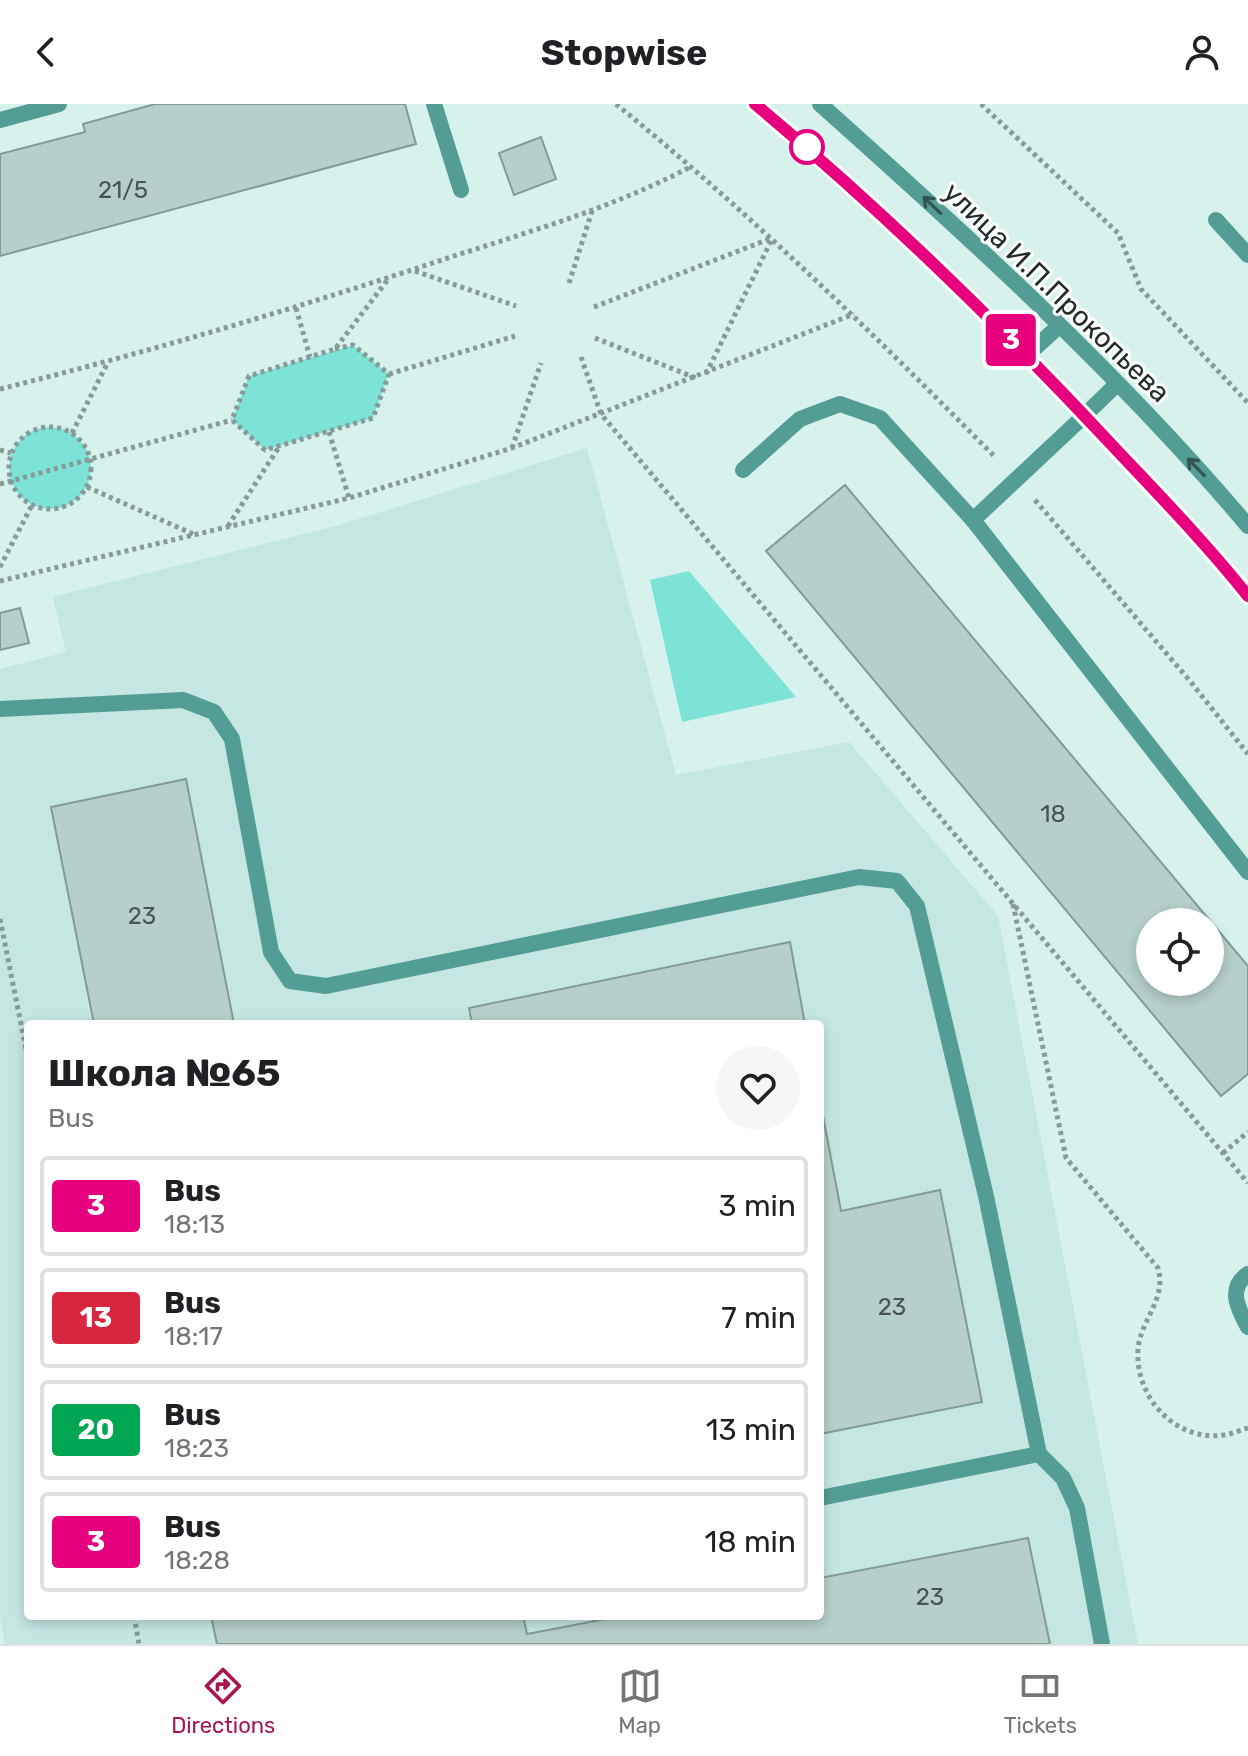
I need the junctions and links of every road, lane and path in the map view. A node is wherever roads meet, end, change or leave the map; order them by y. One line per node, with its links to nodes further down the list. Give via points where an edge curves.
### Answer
1 (59, 104): 7 (street)
2 (434, 104): 9 (street)
3 (616, 104): 8 (path)
4 (755, 104): 25 (street, via 936,264)
5 (820, 104): 21 (street, улица И.П.Прокопьева, one-way to 5)
6 (981, 104): 35 (path, via 1118,233 1141,289)
7 (0, 120)
8 (692, 166): 10 (path); 12 (path)
9 (461, 190)
10 (593, 210): 14 (path); 16 (path)
11 (1216, 220): 13 (street)
12 (772, 238): 18 (path); 20 (path); 31 (path)
13 (1248, 255)
14 (413, 270): 15 (path); 17 (path)
15 (389, 277): 19 (path); 24 (path)
16 (569, 283)
17 (516, 306)
18 (594, 307)
19 (296, 308): 27 (path); 28 (path)
20 (854, 314): 31 (path); 46 (path)
21 (1059, 326): 25 (street); 33 (street, улица И.П.Прокопьева)
22 (515, 336): 30 (path)
23 (595, 338): 32 (path)
24 (335, 349): 27 (path); 30 (path, via 353,345)
25 (1026, 356): 37 (street)
26 (581, 357): 36 (path)
27 (310, 358): 38 (path, via 249,376)
28 (108, 362): 34 (path); 40 (path)
29 (541, 363): 42 (path)
30 (389, 374): 39 (path, via 373,418)
31 (706, 374): 32 (path)
32 (696, 378): 36 (path)
33 (1117, 384): 37 (street); 56 (street, улица И.П.Прокопьева, one-way to 33)
34 (0, 389)
35 (1248, 403)
36 (601, 414): 42 (path); 64 (path)
37 (1085, 415): 54 (street); 60 (street)
38 (232, 420): 41 (path, via 265,450); 45 (path)
39 (329, 432): 41 (path); 52 (path)
40 (72, 433): 44 (path, via 58,427 34,430); 45 (path, via 83,442)
41 (280, 446): 55 (path)
42 (512, 448): 52 (path)
43 (0, 450): 44 (path)
44 (11, 453): 48 (path)
45 (90, 460): 48 (path); 50 (path)
46 (1004, 466)
47 (743, 470): 54 (street, via 800,419 840,404 880,418)
48 (11, 482): 49 (path); 53 (path)
49 (0, 484)
50 (87, 487): 53 (path, via 61,508); 57 (path)
51 (1029, 493): 62 (path)
52 (349, 498): 55 (path)
53 (32, 505): 58 (path)
54 (973, 520): 63 (street)
55 (228, 526): 57 (path)
56 (1248, 526)
57 (194, 534): 59 (path)
58 (0, 567)
59 (0, 581)
60 (1248, 596)
61 (0, 709): 73 (street, via 183,700 214,712 232,739 271,952 290,981 326,986 859,877 897,881 917,906 986,1196)
62 (1248, 754)
63 (1248, 872)
64 (1013, 903): 68 (path); 72 (path, via 1066,1158 1161,1277 1138,1351 1152,1404 1186,1430 1225,1435)
65 (0, 919): 66 (path)
66 (24, 1039)
67 (1248, 1132): 68 (path)
68 (1223, 1153): 69 (path)
69 (1248, 1183)
70 (1248, 1274): 71 (street, via 1235,1291)
71 (1248, 1327)
72 (1248, 1428)
73 (1039, 1454): 74 (street); 77 (street, via 1063,1478 1077,1508)
74 (824, 1497)
75 (135, 1620): 76 (path)
76 (139, 1644)
77 (1102, 1644)

